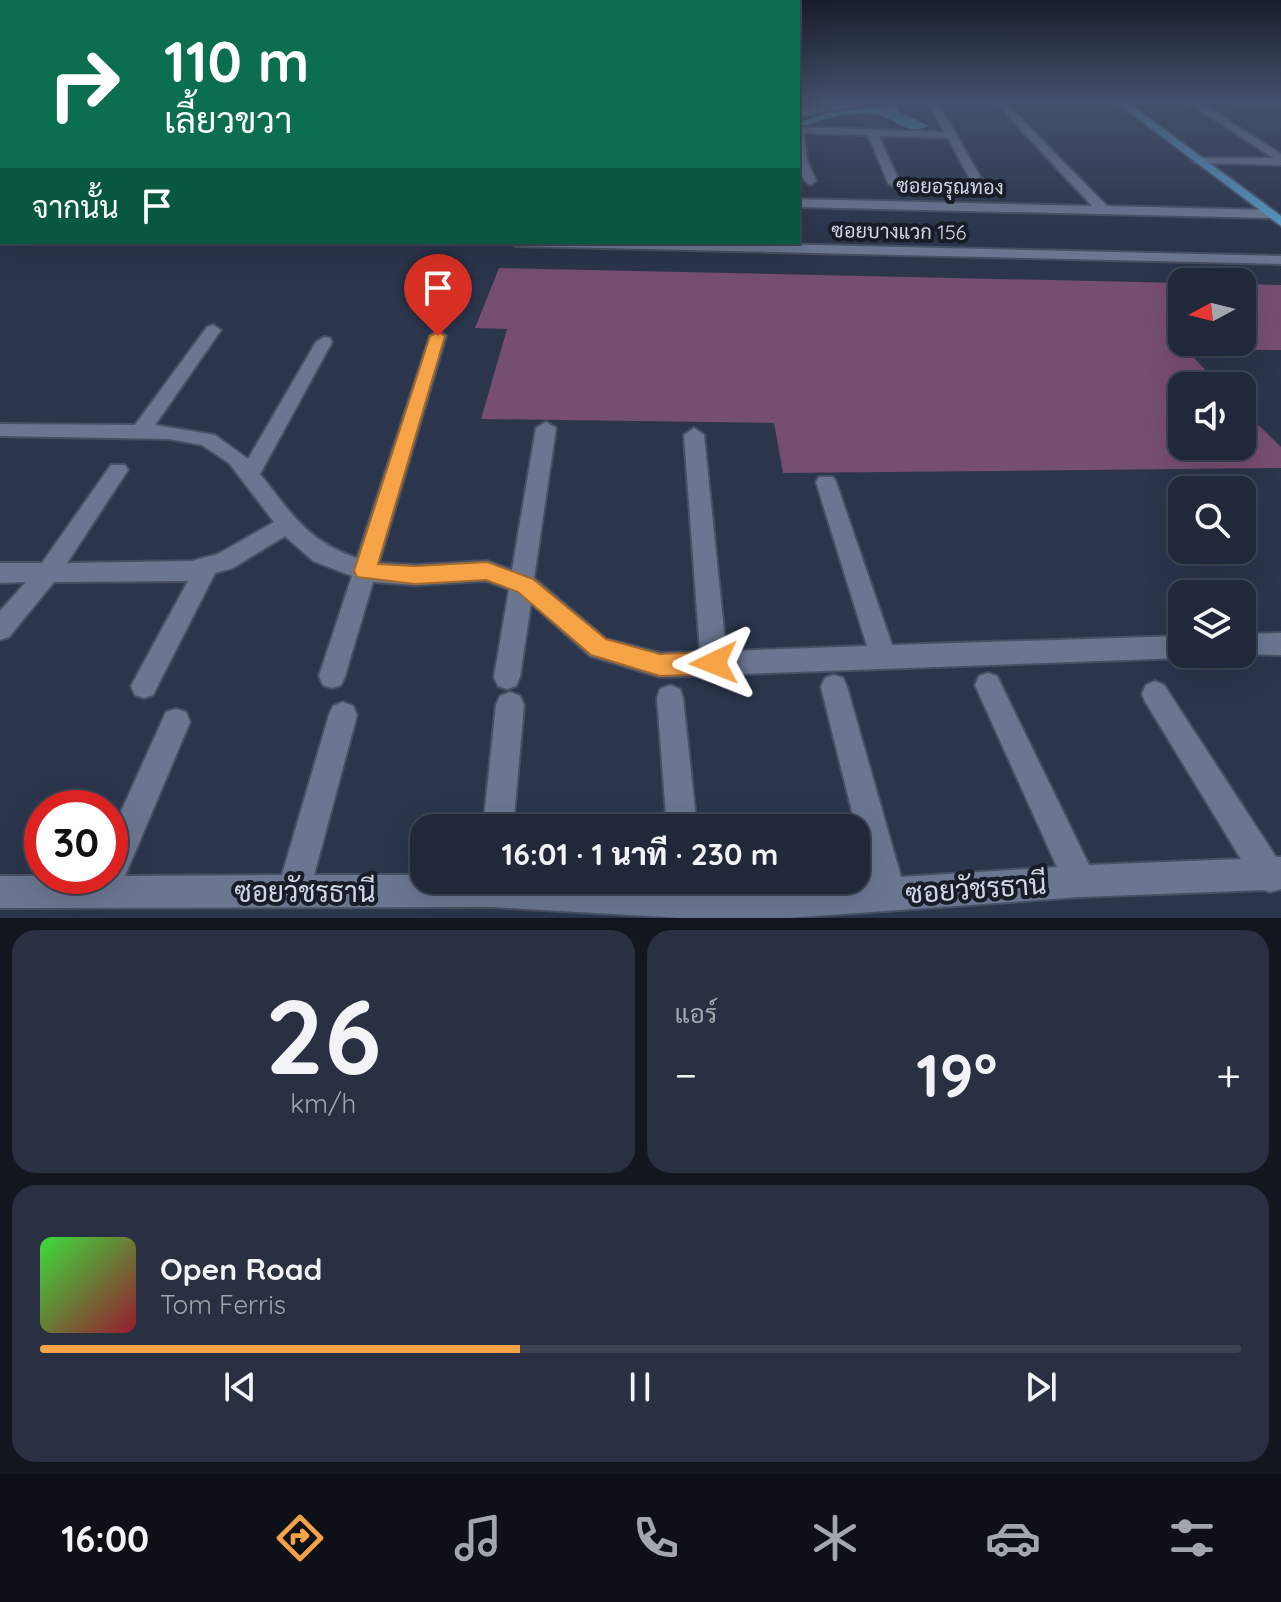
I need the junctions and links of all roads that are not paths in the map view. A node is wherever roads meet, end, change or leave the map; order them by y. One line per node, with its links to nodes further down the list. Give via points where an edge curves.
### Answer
1 (878, 145): 11 (street)
2 (956, 145): 9 (street)
3 (1041, 145): 13 (street)
4 (1178, 145): 8 (main road)
5 (1258, 145): 7 (street)
6 (800, 160): 10 (street)
7 (1281, 160): 8 (street)
8 (1199, 161): 14 (main road)
9 (976, 180)
10 (810, 181)
11 (894, 183)
12 (800, 203): 13 (street, ซอยอรุณทอง)
13 (1102, 209): 14 (street, ซอยอรุณทอง)
14 (1269, 214): 15 (main road)
15 (1281, 222)
16 (601, 244): 17 (street, ซอยบางแวก 156)
17 (1281, 260)
18 (213, 330): 23 (street)
19 (438, 336): 30 (street)
20 (324, 342): 26 (street)
21 (546, 428): 33 (street)
22 (0, 430): 23 (street)
23 (140, 432): 26 (street, via 208,440 236,458)
24 (694, 435): 39 (street)
25 (118, 470): 32 (street)
26 (249, 475): 28 (street)
27 (826, 482): 38 (street)
28 (288, 524): 29 (street); 30 (street, via 321,555)
29 (207, 567): 32 (street); 42 (street)
30 (365, 571): 33 (street, via 487,571); 40 (street)
31 (0, 573): 32 (street)
32 (48, 573): 34 (street)
33 (522, 584): 39 (street, via 599,648 660,665); 48 (street)
34 (0, 629)
35 (1281, 644): 36 (street)
36 (1256, 645)
37 (1168, 647): 38 (street)
38 (883, 657): 39 (street)
39 (714, 663)
40 (332, 676)
41 (988, 685): 53 (street)
42 (144, 686)
43 (834, 687): 59 (street)
44 (1155, 694): 51 (street)
45 (670, 698): 49 (street)
46 (343, 715): 56 (street)
47 (176, 722): 50 (street)
48 (499, 814)
49 (681, 814)
50 (128, 830)
51 (1276, 875): 53 (street, ซอยวัชรธานี)
52 (128, 881): 56 (street, ซอยวัชรธานี)
53 (1080, 881): 59 (street, ซอยวัชรธานี)
54 (410, 888): 56 (street, ซอยวัชรธานี)
55 (24, 889): 57 (street, ซอยวัชรธานี)
56 (294, 891)
57 (0, 892)
58 (714, 894): 59 (street, ซอยวัชรธานี, via 783,902)
59 (889, 894)

